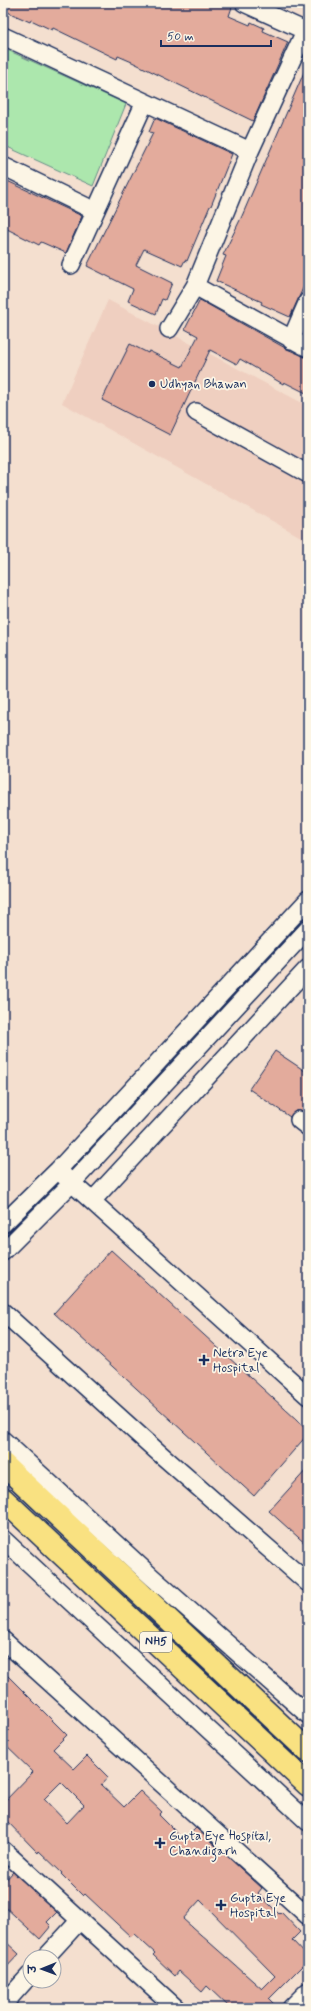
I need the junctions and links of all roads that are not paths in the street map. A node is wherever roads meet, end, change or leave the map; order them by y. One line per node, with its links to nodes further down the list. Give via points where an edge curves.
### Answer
1 (244, 3): 2 (street)
2 (307, 32): 5 (street)
3 (3, 36): 4 (street)
4 (145, 102): 5 (street); 7 (street)
5 (250, 151): 9 (street)
6 (3, 166): 7 (street)
7 (95, 211): 8 (street)
8 (71, 265)
9 (195, 286): 11 (street); 12 (street)
10 (308, 301): 12 (street)
11 (169, 329)
12 (290, 340): 13 (street)
13 (308, 348)
14 (196, 412): 15 (street)
15 (308, 474)
16 (308, 900): 19 (street)
17 (308, 929): 20 (street)
18 (308, 968): 21 (street)
19 (58, 1170): 20 (street); 22 (street)
20 (72, 1183): 21 (street); 23 (street)
21 (92, 1201): 25 (street)
22 (3, 1224)
23 (3, 1252)
24 (3, 1312): 30 (street)
25 (308, 1396)
26 (3, 1440): 32 (street, via 153,1578)
27 (3, 1464): 33 (highway, NH5)
28 (3, 1499): 34 (highway, NH5)
29 (3, 1539): 35 (street)
30 (308, 1583)
31 (3, 1640): 37 (street)
32 (308, 1715)
33 (308, 1750)
34 (308, 1785)
35 (308, 1822)
36 (3, 1850): 38 (street)
37 (308, 1916)
38 (80, 1920): 39 (street); 43 (street)
39 (53, 1949)
40 (22, 1984): 42 (street)
41 (308, 1991): 44 (street)
42 (3, 2005)
43 (176, 2008)
44 (291, 2008)

